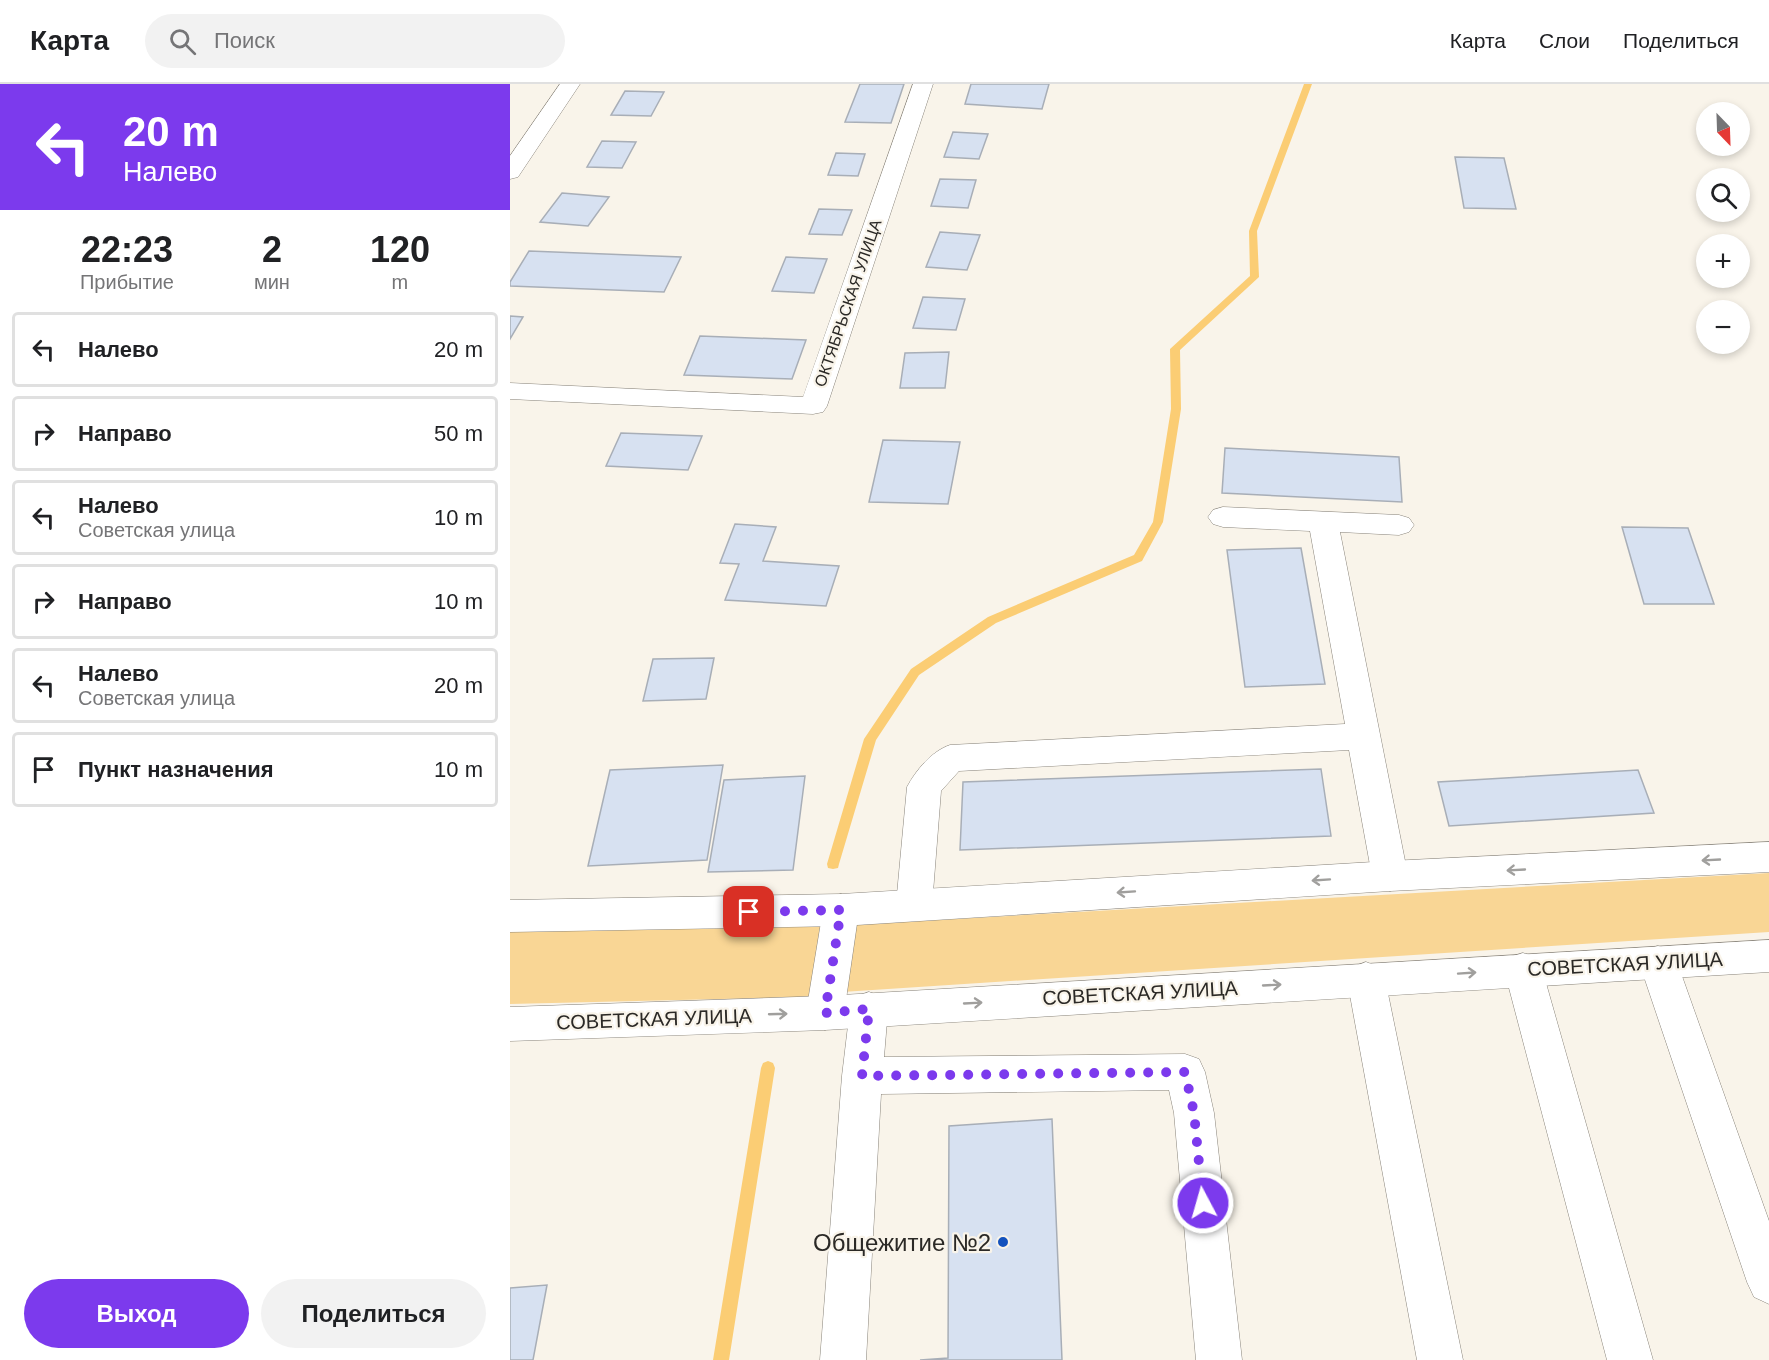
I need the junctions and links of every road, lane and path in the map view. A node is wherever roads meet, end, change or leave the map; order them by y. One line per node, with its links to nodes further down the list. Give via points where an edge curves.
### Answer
1 (570, 84): 3 (main road)
2 (923, 84): 4 (main road, ОКТЯБРЬСКАЯ УЛИЦА, via 813,406)
3 (510, 172)
4 (517, 391): 5 (main road)
5 (510, 415)
6 (1223, 517): 7 (main road)
7 (1323, 521): 8 (main road); 9 (main road)
8 (1399, 525)
9 (1363, 736): 11 (main road); 12 (main road, via 950,758 924,787)
10 (1769, 857): 11 (main road, one-way to 11)
11 (1390, 876): 12 (main road, one-way to 12)
12 (914, 905): 13 (main road)
13 (841, 910): 14 (main road); 20 (main road)
14 (510, 916)
15 (1769, 956): 16 (main road, СОВЕТСКАЯ УЛИЦА)
16 (1658, 962): 17 (main road, СОВЕТСКАЯ УЛИЦА); 23 (main road)
17 (1523, 969): 18 (main road, СОВЕТСКАЯ УЛИЦА, one-way to 17); 27 (main road)
18 (1366, 979): 19 (main road, СОВЕТСКАЯ УЛИЦА, one-way to 18); 26 (main road)
19 (869, 1009): 20 (main road, СОВЕТСКАЯ УЛИЦА); 22 (main road)
20 (825, 1013): 21 (main road, СОВЕТСКАЯ УЛИЦА, one-way to 20)
21 (510, 1024)
22 (862, 1076): 24 (main road); 25 (main road, via 1185,1072 1194,1113)
23 (1769, 1282)
24 (843, 1360)
25 (1219, 1360)
26 (1440, 1360)
27 (1630, 1360)

